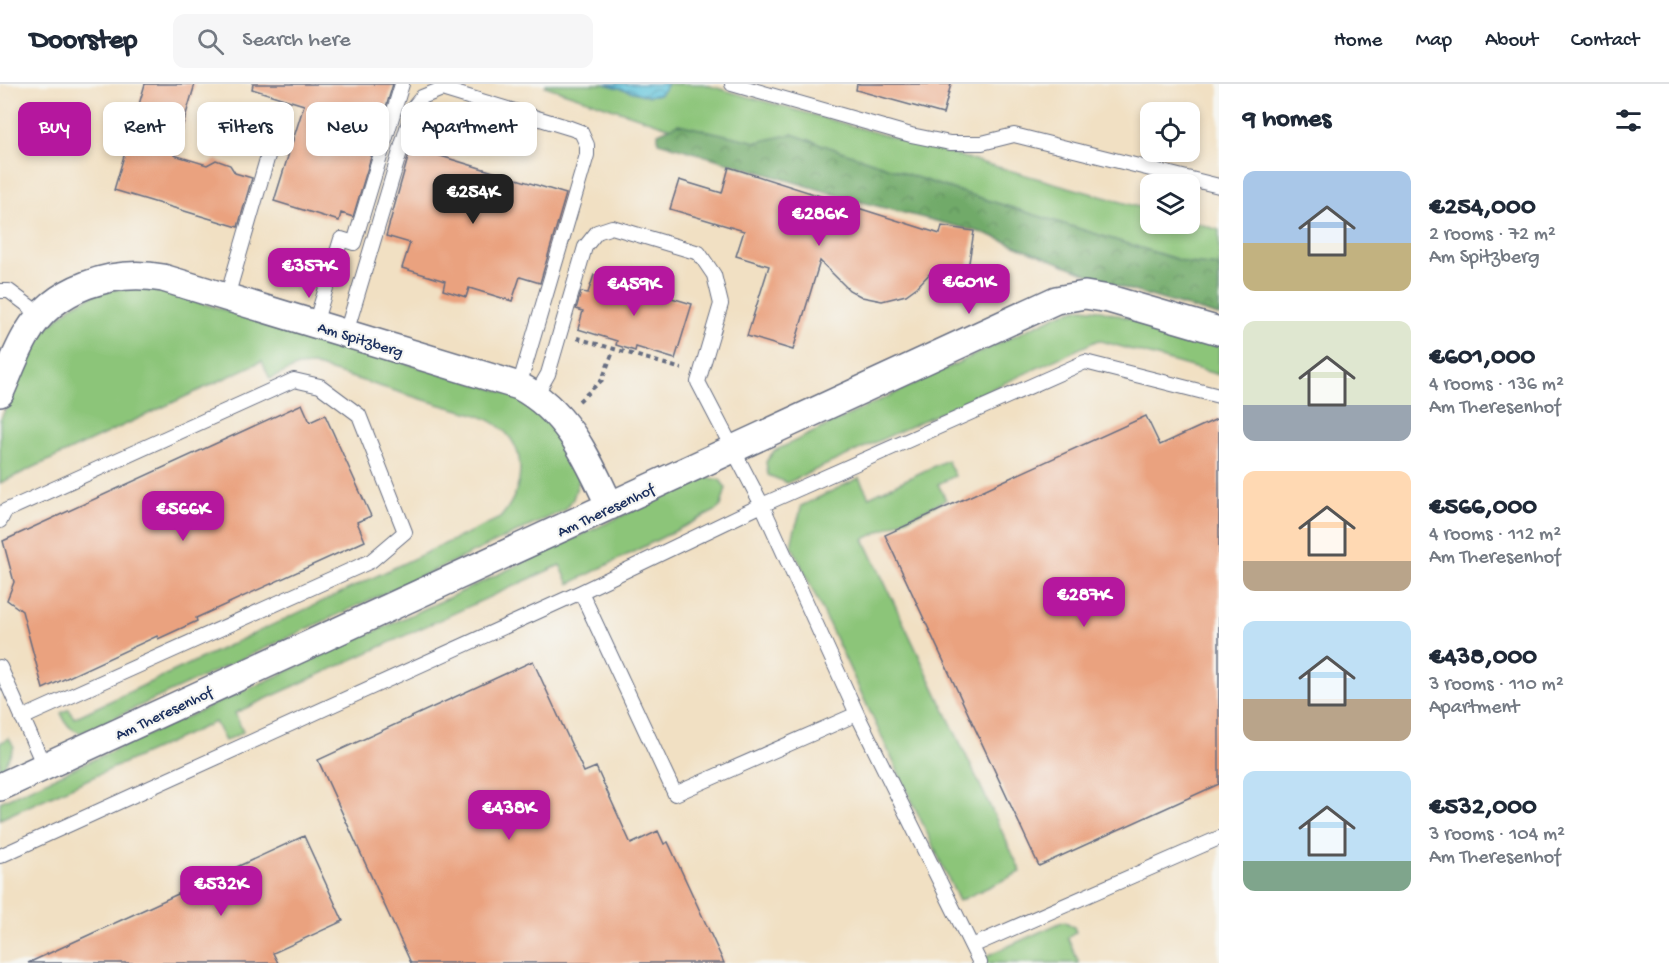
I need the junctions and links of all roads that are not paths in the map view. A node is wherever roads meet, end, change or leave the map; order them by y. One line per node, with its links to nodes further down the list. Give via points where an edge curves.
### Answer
1 (402, 84): 8 (lane, via 354,243 341,239)
2 (732, 84): 4 (lane, via 911,135 950,143 982,143 1014,135)
3 (268, 156): 6 (lane)
4 (1219, 186)
5 (0, 291): 7 (lane, via 9,291)
6 (227, 297): 7 (street, Am Spitzberg, via 141,274 105,278 81,287); 8 (street, Am Spitzberg)
7 (41, 315): 12 (street, Am Spitzberg, via 27,333)
8 (315, 324): 10 (street, Am Spitzberg)
9 (1219, 330): 14 (street, Am Theresenhof, via 1109,299 1085,295 1056,300)
10 (346, 333): 11 (street, Am Spitzberg); 11 (lane, via 413,108 422,97 442,89 570,128 581,132 587,154)
11 (527, 391): 14 (lane, via 548,374 585,247 597,232 612,227 699,253 714,275 721,304 698,382); 16 (street, Am Spitzberg, via 558,416 583,447)
12 (0, 393)
13 (1219, 396): 15 (lane, via 1085,362)
14 (735, 450): 15 (lane); 16 (street, Am Theresenhof)
15 (762, 505): 18 (lane); 20 (lane)
16 (610, 506): 22 (street, Am Theresenhof)
17 (0, 521): 21 (lane, via 5,511 294,380 320,386 359,415 405,532 371,561)
18 (581, 592): 20 (lane, via 675,795); 25 (lane)
19 (0, 667): 21 (lane)
20 (857, 714): 26 (lane)
21 (22, 718): 22 (lane)
22 (44, 766): 23 (street, Am Theresenhof)
23 (0, 787)
24 (1219, 838): 26 (lane)
25 (0, 856)
26 (972, 946): 27 (lane)
27 (980, 963)

